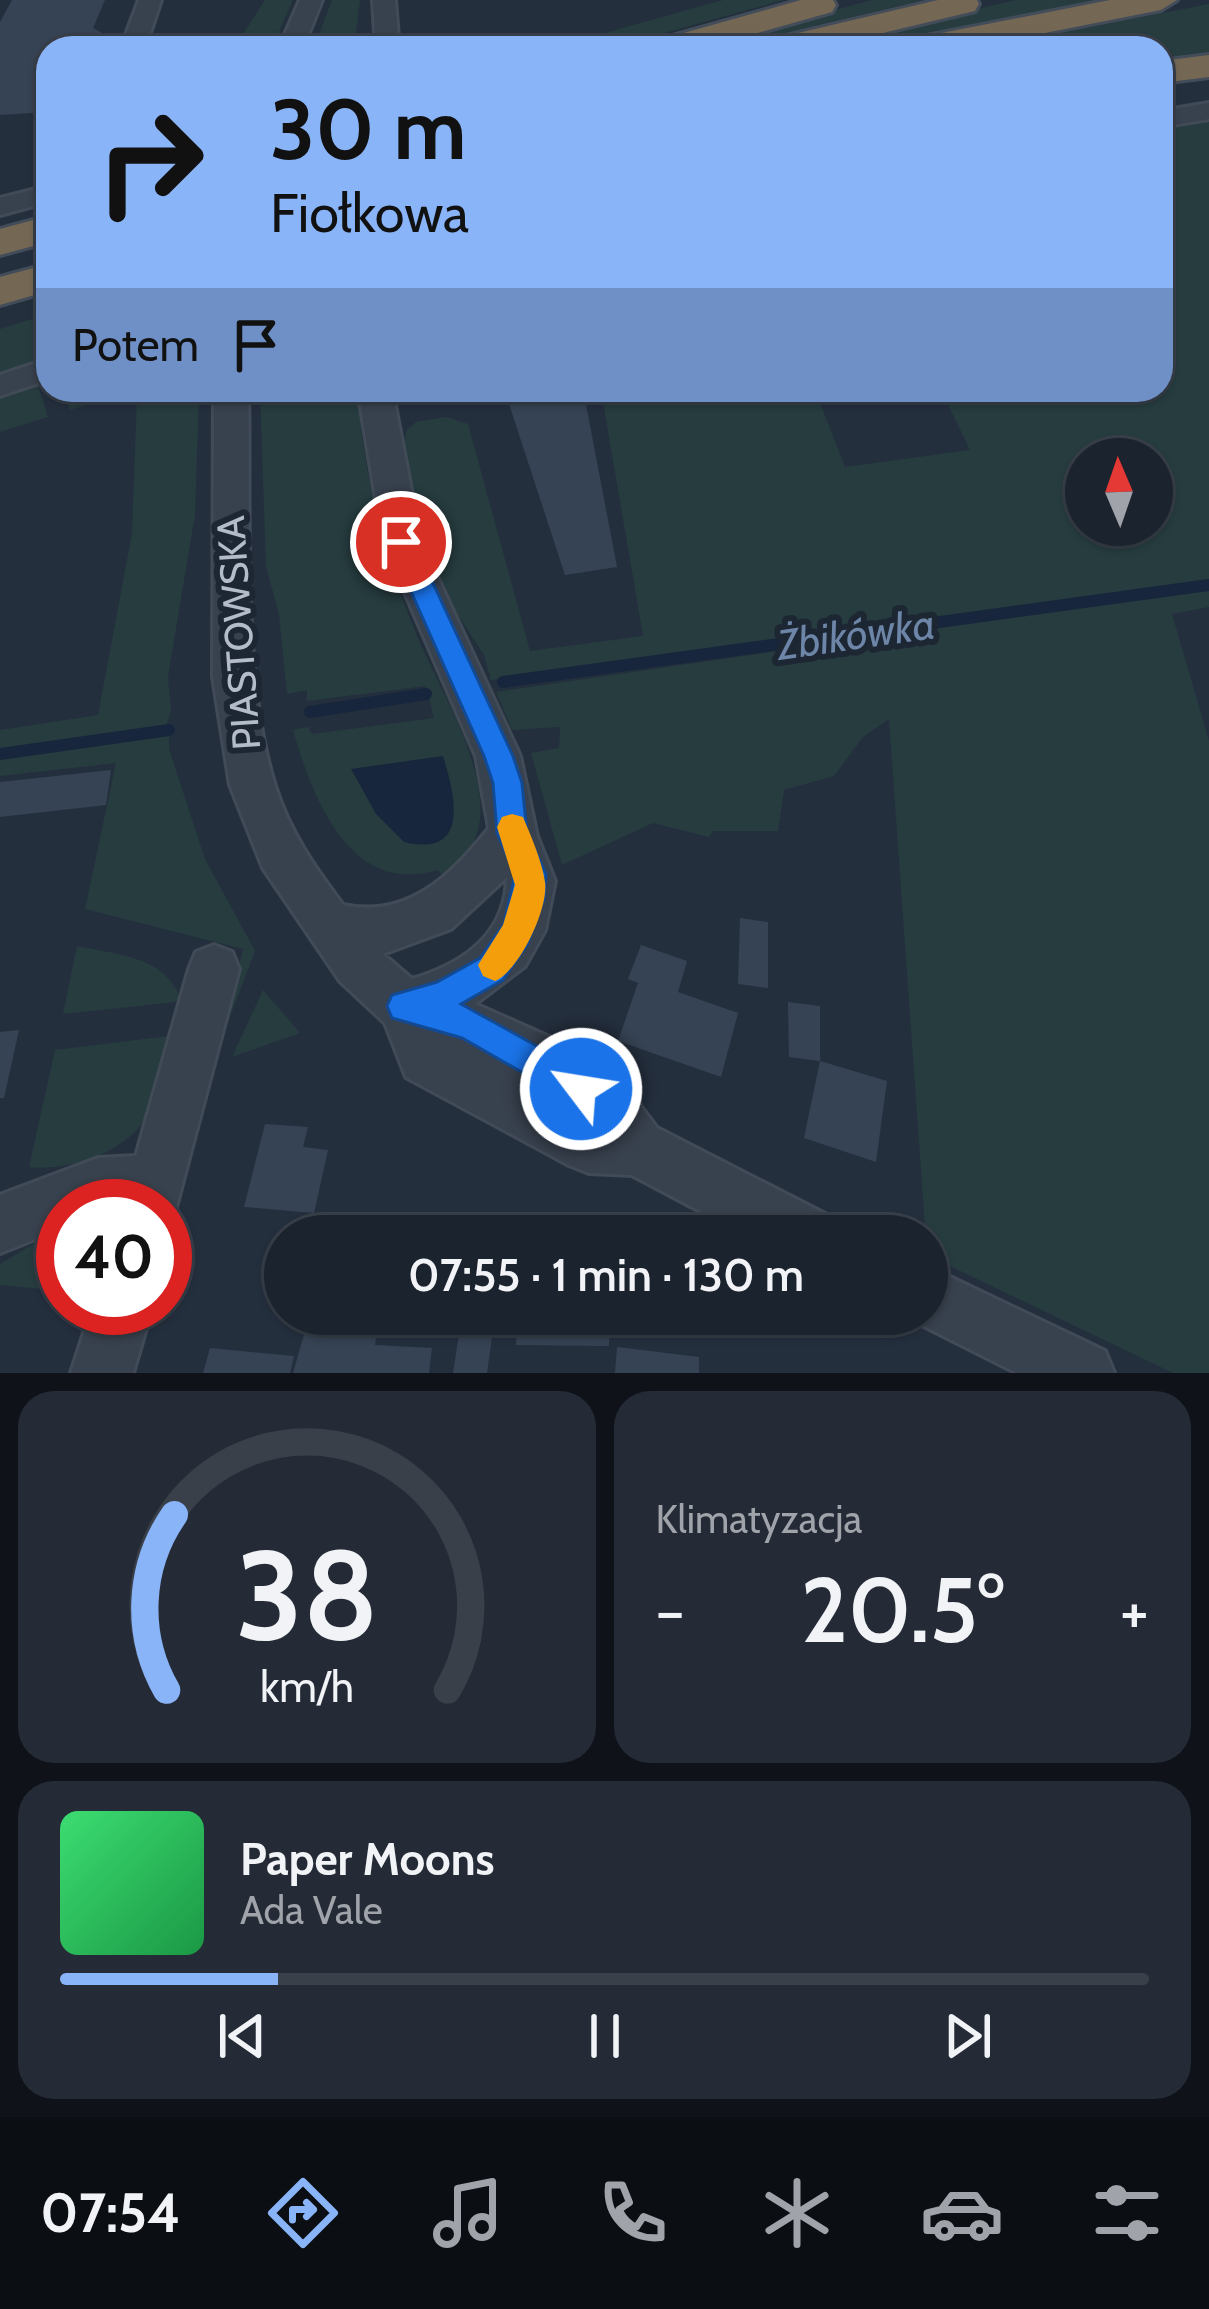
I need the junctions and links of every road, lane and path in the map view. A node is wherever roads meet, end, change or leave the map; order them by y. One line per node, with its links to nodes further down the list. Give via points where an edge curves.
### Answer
1 (150, 0): 7 (street)
2 (310, 0): 8 (street)
3 (384, 0): 9 (street)
4 (839, 0): 10 (highway)
5 (983, 0): 11 (highway)
6 (1161, 0): 12 (highway)
7 (138, 36)
8 (296, 36)
9 (387, 36)
10 (710, 36)
11 (828, 36)
12 (977, 36)
13 (1209, 66): 14 (highway)
14 (1173, 70)
15 (1209, 111): 16 (street)
16 (1173, 116)
17 (36, 197): 18 (street)
18 (0, 207)
19 (36, 232): 20 (highway)
20 (0, 242)
21 (36, 249): 22 (highway)
22 (0, 258)
23 (36, 280): 24 (highway)
24 (0, 291)
25 (36, 296): 26 (highway)
26 (0, 307)
27 (36, 373): 28 (street)
28 (0, 386)
29 (231, 402): 32 (street, PIASTOWSKA, via 240,734 287,868)
30 (378, 402): 31 (street, via 401,542 498,756)
31 (512, 833): 32 (street, via 479,880 429,919 379,932); 34 (street, via 531,885 509,946 492,969 459,990)
32 (327, 924): 34 (street, PIASTOWSKA)
33 (214, 969): 35 (street)
34 (404, 1006): 37 (street, via 425,1058 589,1145 637,1148)
35 (158, 1179)
36 (36, 1210): 38 (street)
37 (766, 1215)
38 (0, 1224)
39 (948, 1306): 42 (street)
40 (114, 1335): 41 (street)
41 (102, 1373)
42 (1083, 1373)

